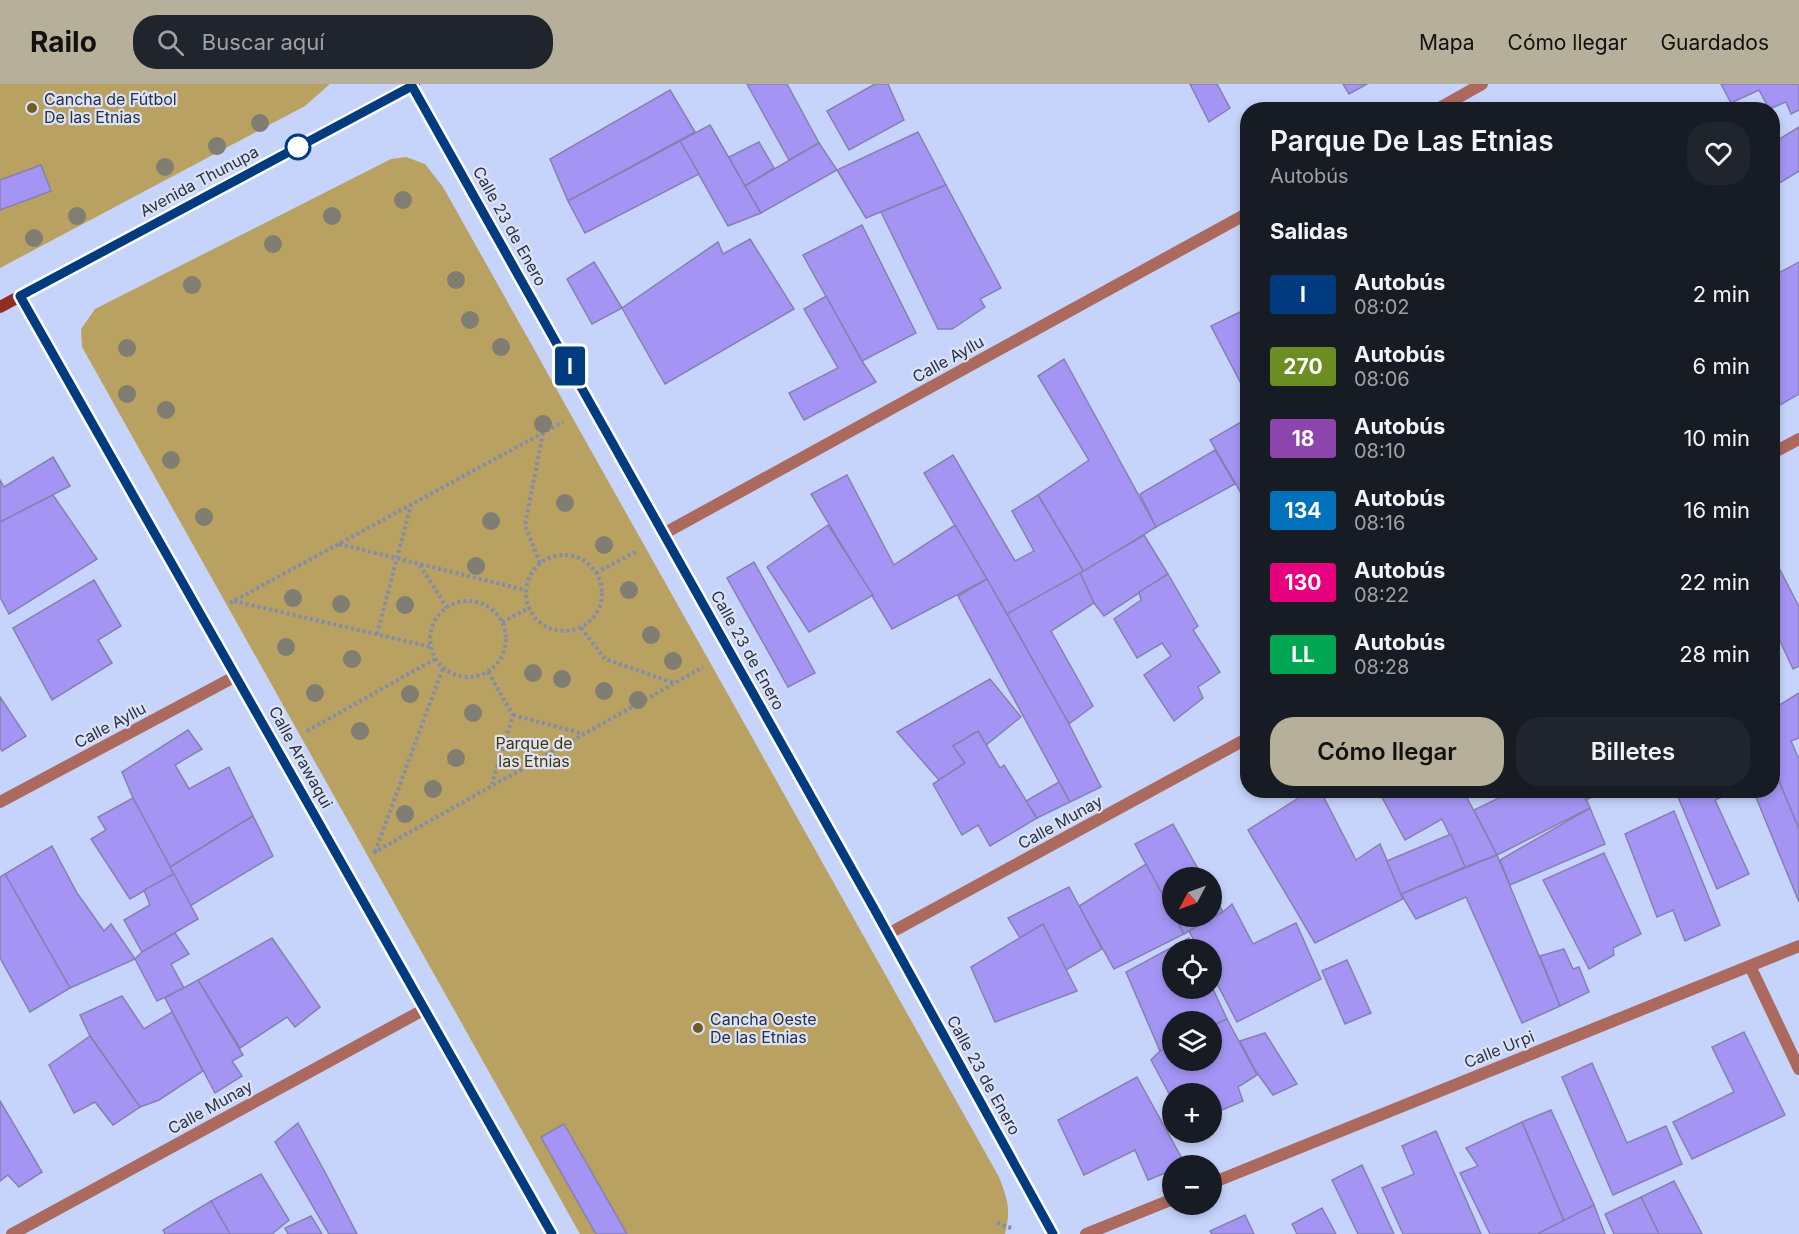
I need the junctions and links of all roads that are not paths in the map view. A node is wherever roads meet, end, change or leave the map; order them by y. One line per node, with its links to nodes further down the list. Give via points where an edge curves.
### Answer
1 (412, 84): 5 (street, Avenida Thunupa); 9 (street, Calle 23 de Enero)
2 (1482, 84): 3 (street)
3 (1450, 102)
4 (1240, 217): 9 (street, Calle Ayllu)
5 (20, 296): 6 (street, Avenida Thunupa); 10 (street, Calle Arawaqui)
6 (0, 307)
7 (1799, 439): 8 (street)
8 (1780, 449)
9 (664, 533): 13 (street, Calle 23 de Enero)
10 (236, 676): 12 (street, Calle Ayllu); 16 (street, Calle Arawaqui)
11 (1240, 742): 13 (street, Calle Munay)
12 (0, 802)
13 (888, 934): 22 (street, Calle 23 de Enero)
14 (1799, 946): 15 (street, Calle Urpi)
15 (1750, 966): 17 (street); 18 (street, Calle Urpi)
16 (425, 1009): 20 (street, Calle Munay); 21 (street, Calle Arawaqui)
17 (1799, 1069)
18 (1222, 1179)
19 (1162, 1203): 23 (street)
20 (12, 1234)
21 (552, 1234)
22 (1053, 1234)
23 (1086, 1234)

